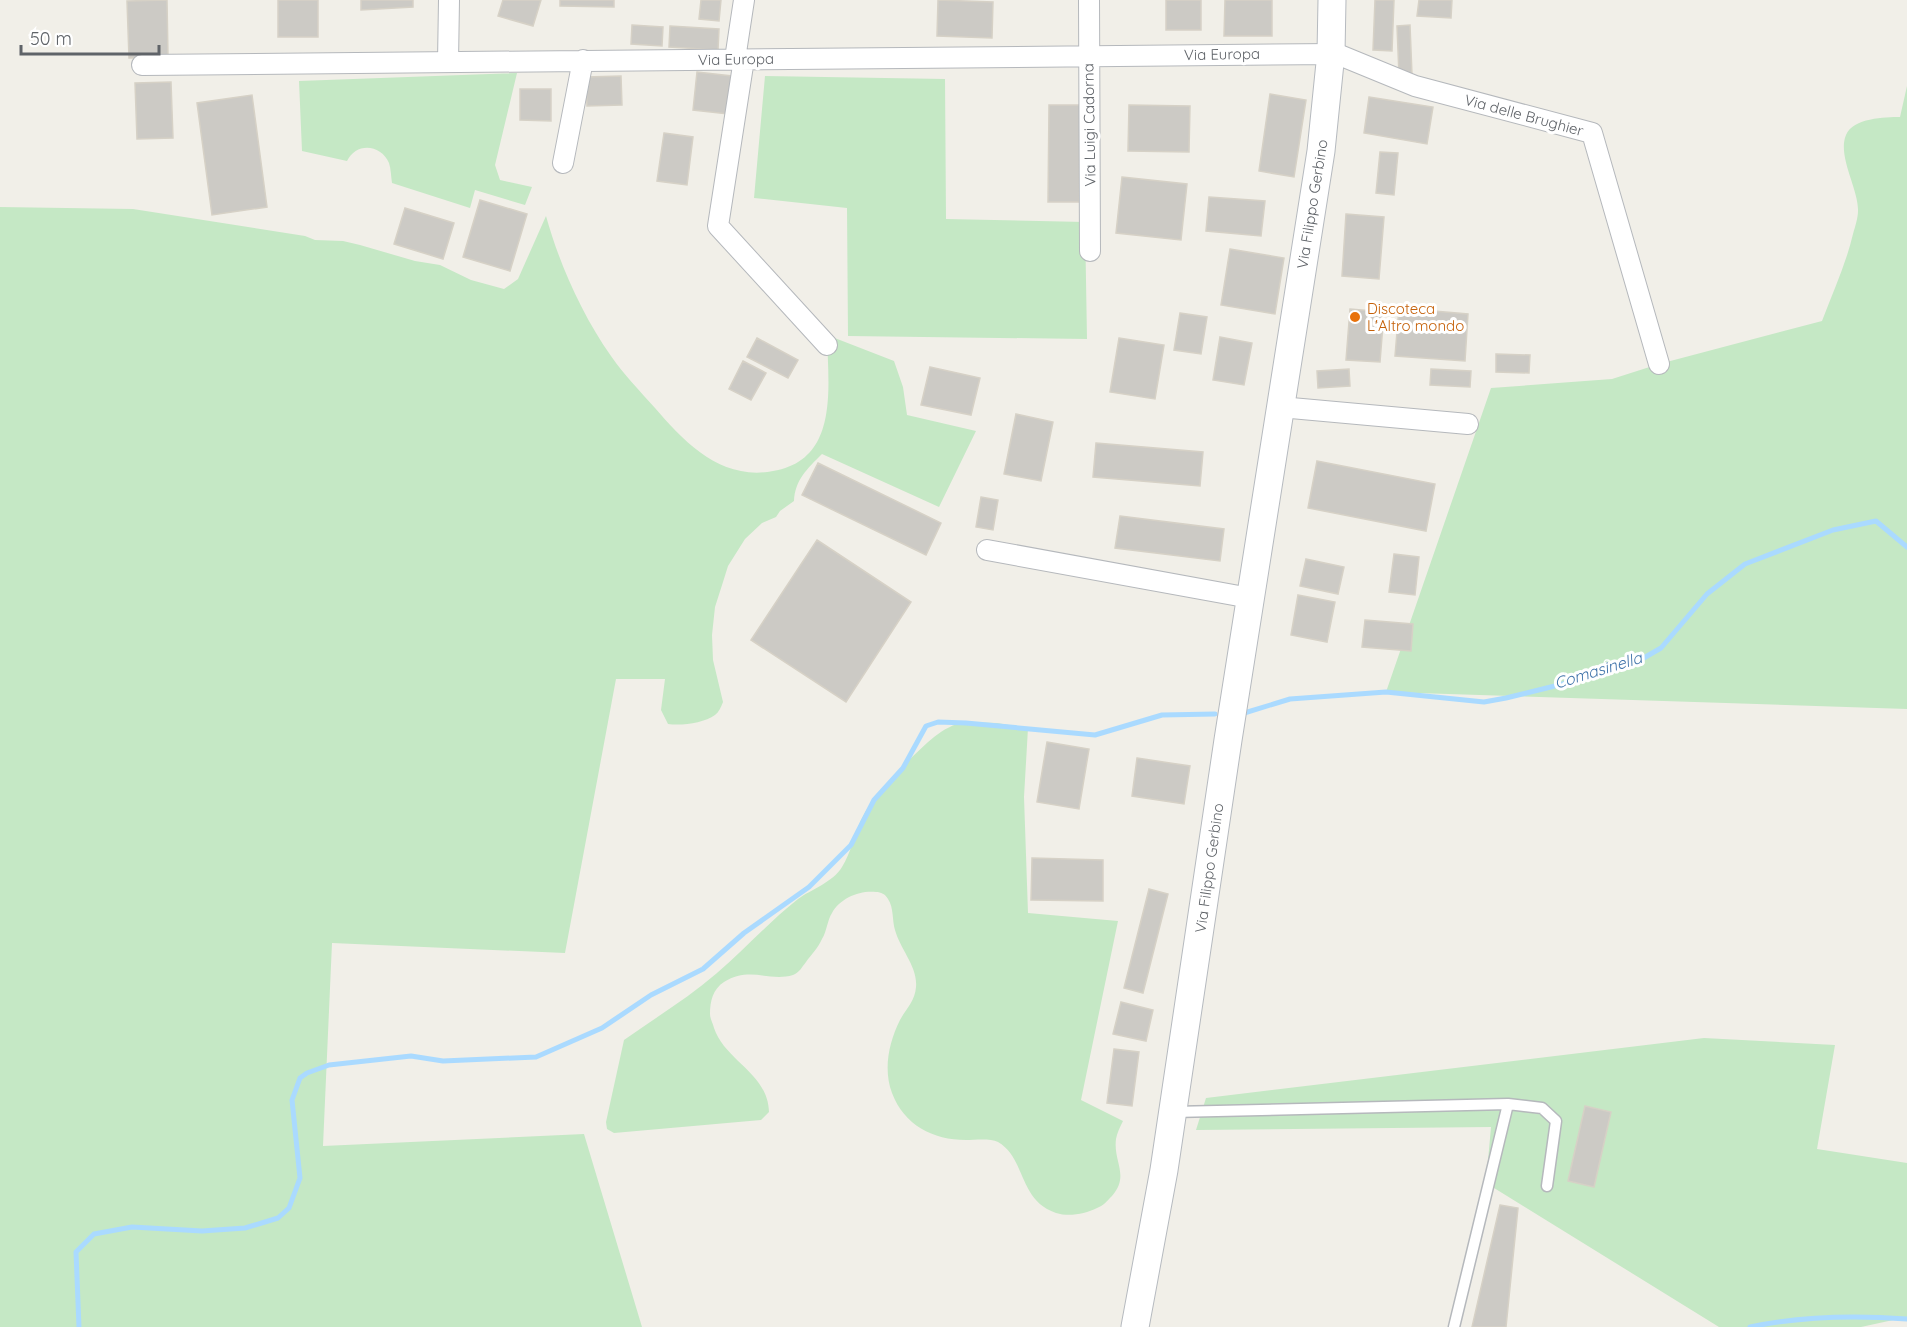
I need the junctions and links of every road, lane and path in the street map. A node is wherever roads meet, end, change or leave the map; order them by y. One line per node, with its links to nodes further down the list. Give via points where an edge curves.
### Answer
1 (449, 0): 9 (street)
2 (744, 0): 7 (street)
3 (1089, 0): 6 (street, Via Luigi Cadorna)
4 (1332, 0): 5 (street, Via Filippo Gerbino)
5 (1331, 52): 6 (street, Via Europa); 14 (street, Via delle Brughier, via 1415,86 1592,133); 15 (street, Via Filippo Gerbino, via 1321,150)
6 (1088, 55): 7 (street, Via Europa); 12 (street, Via Luigi Cadorna)
7 (740, 59): 8 (street, Via Europa); 13 (street, via 718,226)
8 (583, 60): 9 (street, Via Europa); 11 (street)
9 (448, 62): 10 (street, Via Europa)
10 (142, 65)
11 (563, 163)
12 (1090, 251)
13 (827, 345)
14 (1659, 364)
15 (1280, 407): 16 (street); 18 (street, Via Filippo Gerbino)
16 (1468, 424)
17 (987, 550): 18 (street)
18 (1250, 598): 20 (street, Via Filippo Gerbino)
19 (1508, 1104): 20 (lane); 21 (lane, via 1542,1108 1556,1121); 23 (lane)
20 (1173, 1112): 22 (street, Via Filippo Gerbino)
21 (1548, 1186)
22 (1135, 1327)
23 (1454, 1327)

